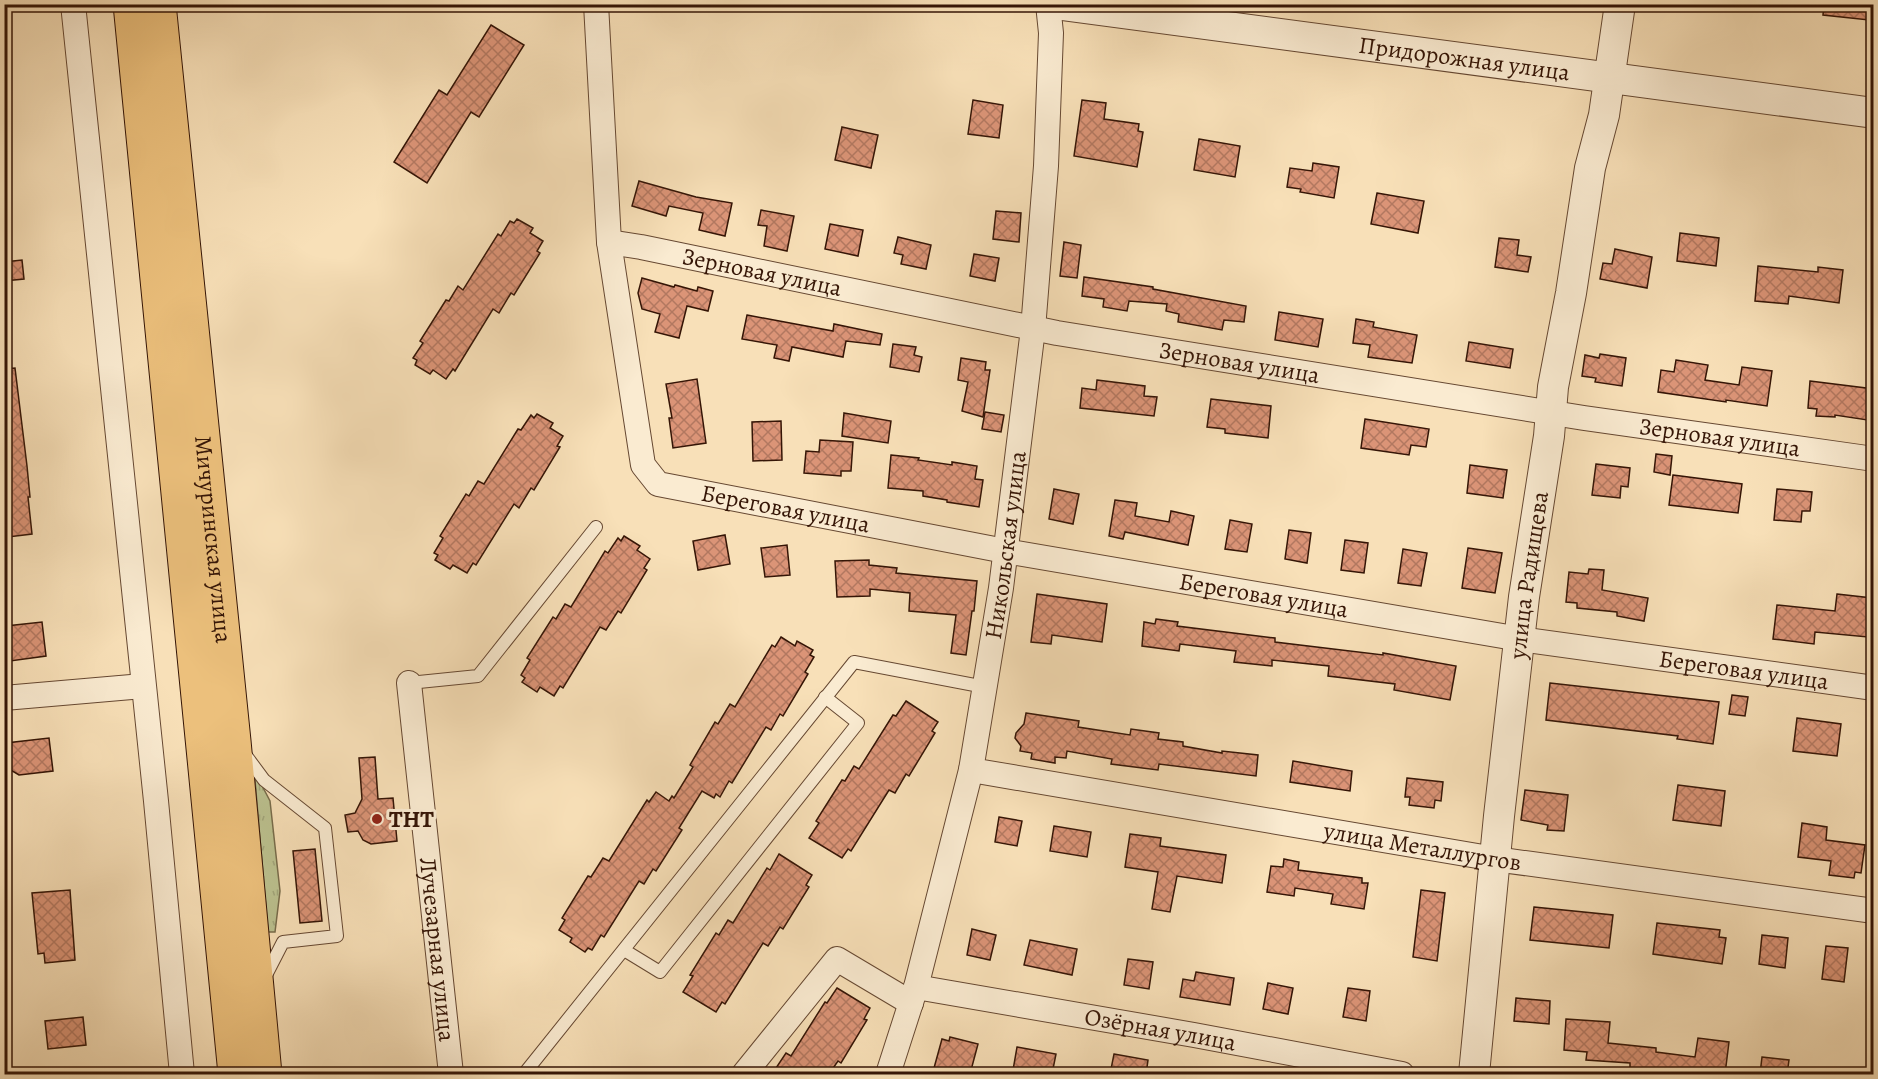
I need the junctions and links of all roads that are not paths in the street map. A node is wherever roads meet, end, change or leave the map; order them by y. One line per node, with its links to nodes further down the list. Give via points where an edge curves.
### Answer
1 (73, 4): 18 (street)
2 (130, 4): 31 (main road, Мичуринская улица)
3 (159, 4): 23 (main road, Мичуринская улица)
4 (596, 4): 10 (street)
5 (1048, 4): 11 (street, Никольская улица, via 1051,33 1046,166)
6 (1054, 4): 8 (street, Придорожная улица)
7 (1620, 4): 8 (street, улица Радищева)
8 (1610, 79): 9 (street, Придорожная улица); 12 (street, улица Радищева, via 1590,168)
9 (1874, 113)
10 (609, 242): 11 (street, Зерновая улица); 15 (street, Береговая улица, via 644,465 658,484)
11 (1033, 329): 12 (street, Зерновая улица); 15 (street, Никольская улица)
12 (1551, 412): 13 (street, Зерновая улица); 16 (street, улица Радищева)
13 (1874, 459)
14 (596, 527): 17 (lane, via 477,676)
15 (1005, 551): 16 (street, Береговая улица); 19 (street, Никольская улица)
16 (1520, 639): 20 (street, Береговая улица); 25 (street, улица Радищева)
17 (409, 683): 33 (street, Лучезарная улица)
18 (143, 686): 22 (street); 30 (street)
19 (985, 687): 21 (lane, via 854,662); 24 (street, Никольская улица)
20 (1874, 688)
21 (825, 697): 27 (lane); 27 (lane, via 858,723 660,972)
22 (4, 698)
23 (234, 741): 28 (main road, Мичуринская улица); 28 (lane, via 264,780 325,828 337,936 283,942)
24 (971, 770): 25 (street, улица Металлургов); 29 (street, Никольская улица)
25 (1495, 859): 26 (street, улица Металлургов); 38 (street, улица Радищева)
26 (1874, 911)
27 (624, 950): 34 (lane)
28 (257, 994): 32 (main road, Мичуринская улица)
29 (914, 995): 35 (street, via 837,959); 36 (street, Никольская улица); 37 (street, Озёрная улица, via 1194,1035)
30 (182, 1074)
31 (235, 1074)
32 (265, 1074)
33 (451, 1074)
34 (524, 1074)
35 (744, 1074)
36 (888, 1074)
37 (1401, 1074)
38 (1473, 1074)

